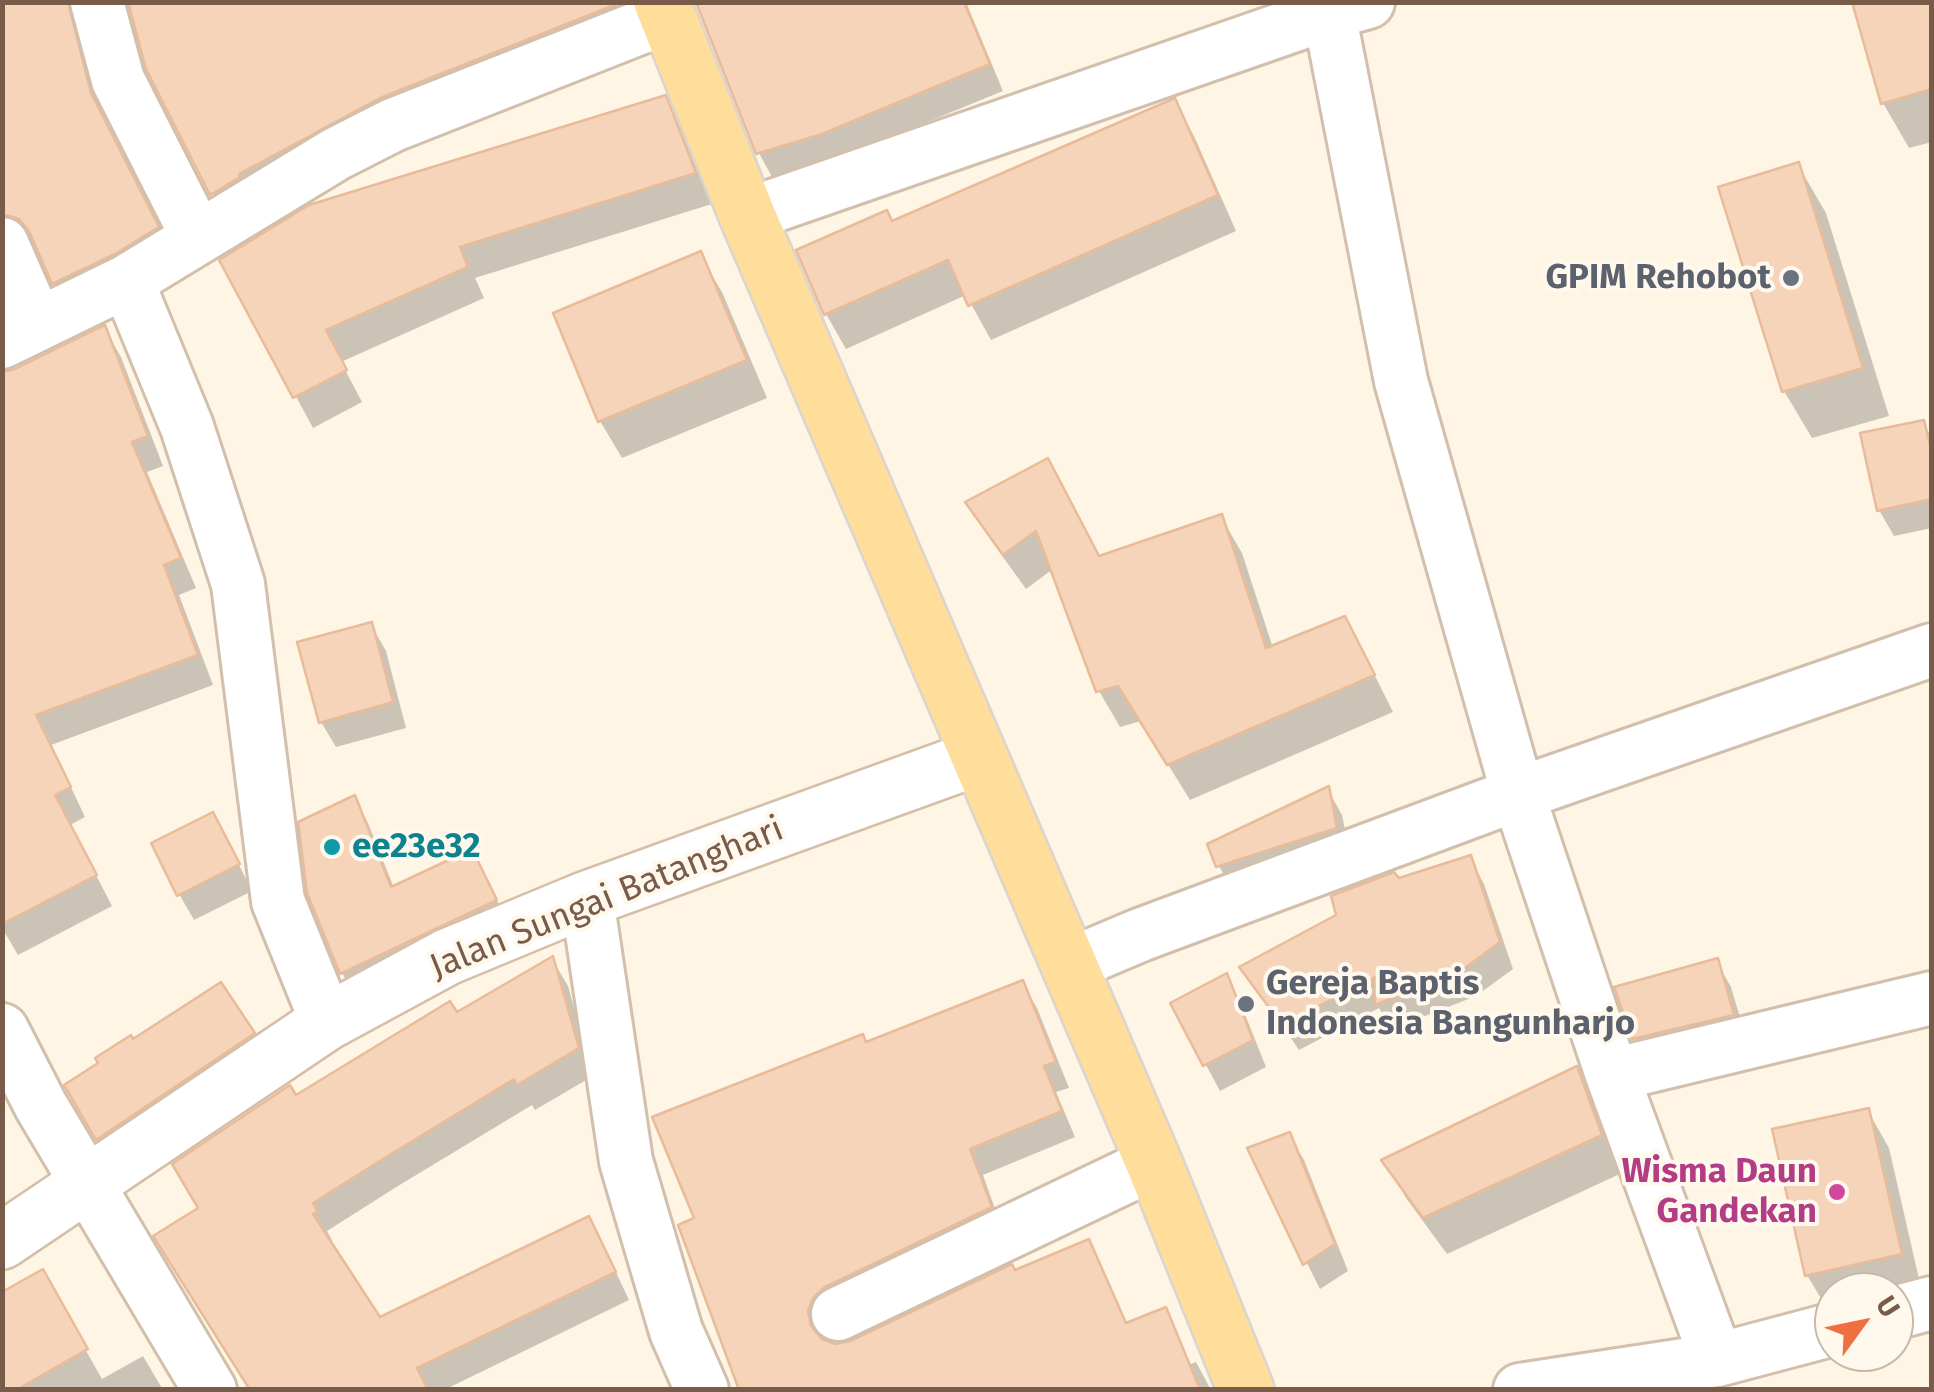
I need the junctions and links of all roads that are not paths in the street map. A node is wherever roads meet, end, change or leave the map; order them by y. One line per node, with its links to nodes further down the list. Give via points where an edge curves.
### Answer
1 (97, 2): 5 (street, via 118,80)
2 (1348, 8): 4 (street); 11 (street, via 1401,381)
3 (665, 10): 4 (main road); 5 (street, via 392,125)
4 (747, 215): 10 (main road)
5 (198, 238): 7 (street)
6 (2, 244): 8 (street)
7 (127, 281): 8 (street); 15 (street, via 187,427 238,584 278,900)
8 (20, 333)
9 (1932, 650): 11 (street)
10 (979, 757): 12 (main road, Jalan Sungai Batanghari); 13 (main road)
11 (1518, 794): 13 (street); 17 (street)
12 (587, 899): 15 (main road, Jalan Sungai Batanghari, via 447,958); 25 (street, via 626,1161 676,1332)
13 (1068, 965): 18 (main road)
14 (1932, 998): 17 (street)
15 (327, 1022): 19 (main road, Jalan Sungai Batanghari)
16 (2, 1030): 19 (street)
17 (1612, 1075): 23 (street)
18 (1154, 1163): 21 (street); 26 (main road)
19 (86, 1183): 20 (main road, Jalan Sungai Batanghari); 24 (street)
20 (2, 1241)
21 (838, 1314)
22 (1814, 1334): 23 (street)
23 (1717, 1360): 27 (street)
24 (210, 1390)
25 (702, 1390)
26 (1246, 1390)
27 (1520, 1390)

